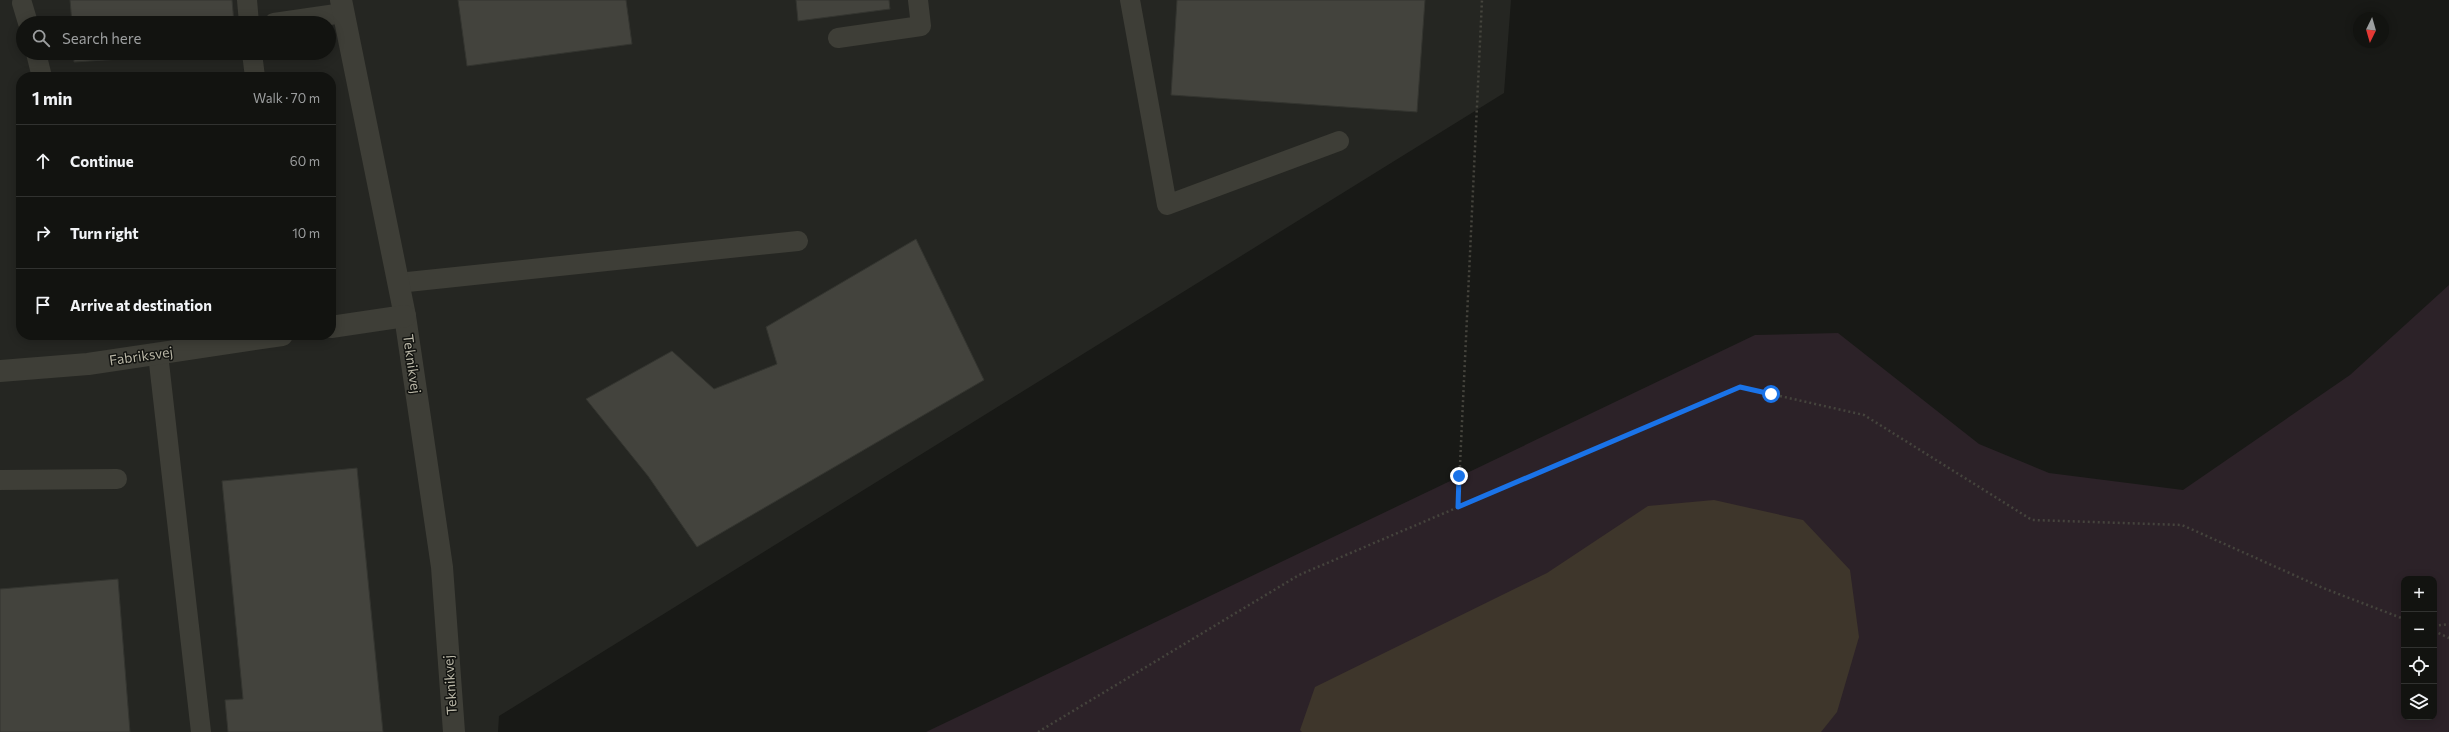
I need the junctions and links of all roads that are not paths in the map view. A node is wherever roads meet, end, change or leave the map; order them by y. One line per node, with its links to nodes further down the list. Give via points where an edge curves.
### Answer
1 (247, 0): 7 (lane)
2 (918, 0): 9 (lane, via 921,26)
3 (1130, 0): 14 (lane, via 1167,205)
4 (22, 3): 6 (lane)
5 (342, 6): 8 (lane); 16 (street, Teknikvej)
6 (26, 16)
7 (248, 16)
8 (302, 16)
9 (838, 38)
10 (38, 60): 12 (lane)
11 (253, 60): 13 (lane)
12 (41, 72)
13 (254, 72)
14 (1339, 141)
15 (798, 241): 16 (lane)
16 (398, 283): 17 (street, Teknikvej)
17 (405, 316): 18 (street); 25 (street, Teknikvej, via 442,567)
18 (336, 326)
19 (249, 340): 20 (street, Fabriksvej)
20 (158, 354): 21 (street, Fabriksvej, via 88,364); 24 (lane)
21 (0, 371)
22 (117, 479): 23 (lane)
23 (0, 480)
24 (201, 732)
25 (454, 732)

